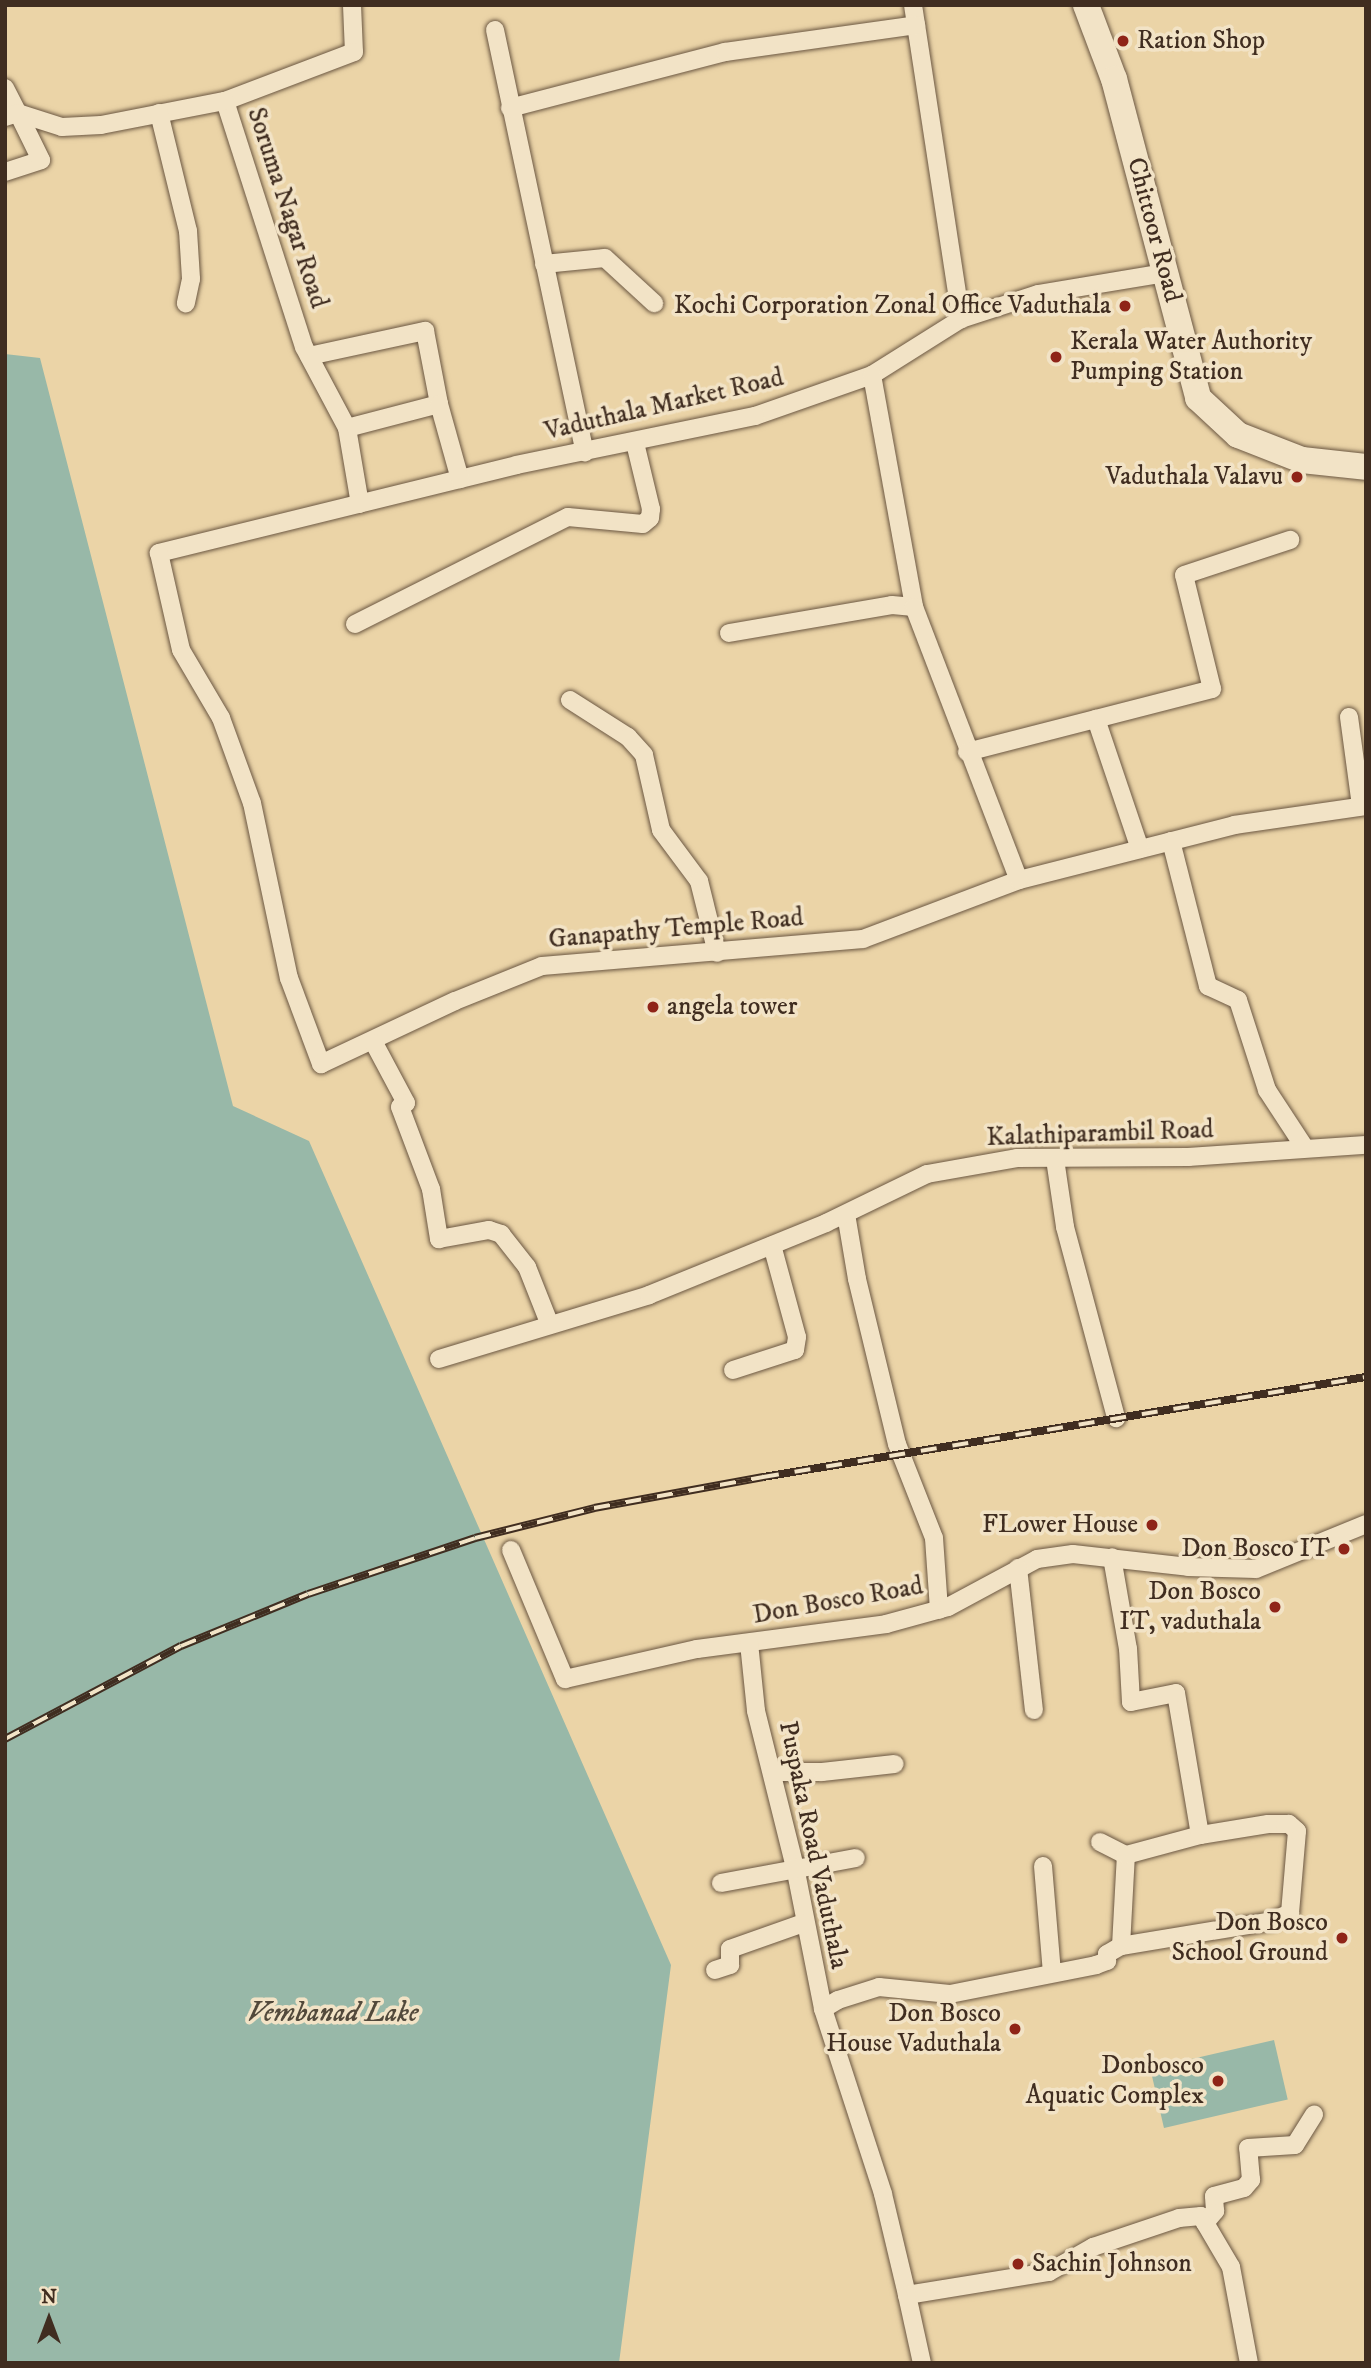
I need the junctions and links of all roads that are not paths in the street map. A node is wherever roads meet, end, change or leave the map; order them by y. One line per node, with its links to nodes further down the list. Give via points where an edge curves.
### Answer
1 (352, 5): 7 (street, Soruma Nagar Road, via 354,52)
2 (913, 5): 4 (street)
3 (1086, 5): 13 (main road, Chittoor Road, via 1115,79)
4 (916, 25): 8 (street, via 724,52); 16 (street)
5 (495, 30): 8 (street)
6 (5, 88): 10 (street)
7 (225, 101): 9 (street); 17 (street, Soruma Nagar Road)
8 (510, 108): 12 (street)
9 (159, 113): 10 (street, via 101,125 62,127); 14 (street, via 188,231 191,279)
10 (12, 115): 11 (street, via 41,160)
11 (5, 172)
12 (544, 264): 15 (street, via 605,258); 22 (street)
13 (1165, 273): 16 (street, Vaduthala Market Road, via 1038,294); 23 (main road, Chittoor Road, via 1198,398 1238,435 1302,460)
14 (186, 303)
15 (654, 303)
16 (961, 319): 18 (street, Vaduthala Market Road)
17 (309, 356): 19 (street, via 425,331); 20 (street, Soruma Nagar Road)
18 (872, 375): 21 (street, Vaduthala Market Road, via 755,416); 28 (street)
19 (439, 404): 20 (street); 24 (street)
20 (347, 428): 25 (street, Soruma Nagar Road)
21 (635, 443): 22 (street, Vaduthala Market Road); 29 (street, via 651,509 643,524 568,517)
22 (585, 453): 24 (street, Vaduthala Market Road)
23 (1366, 467)
24 (460, 479): 25 (street, Vaduthala Market Road)
25 (360, 504): 27 (street, Vaduthala Market Road)
26 (1290, 540): 33 (street, via 1184,575 1212,689)
27 (159, 553): 40 (street, Ganapathy Temple Road, via 181,650 221,718 252,803 289,978 321,1064)
28 (914, 607): 30 (street, via 892,605); 34 (street)
29 (355, 624)
30 (729, 634)
31 (570, 700): 39 (street, via 628,737 644,755 661,830 699,881)
32 (1349, 716): 35 (street)
33 (1096, 719): 34 (street); 37 (street)
34 (967, 752): 38 (street)
35 (1363, 806): 36 (street, Ganapathy Temple Road, via 1234,825)
36 (1171, 841): 37 (street, Ganapathy Temple Road); 42 (street, via 1208,986 1238,1000 1267,1090)
37 (1140, 849): 38 (street, Ganapathy Temple Road)
38 (1019, 880): 39 (street, Ganapathy Temple Road, via 863,939)
39 (717, 953): 40 (street, Ganapathy Temple Road, via 542,966 454,1001)
40 (374, 1043): 46 (street, via 406,1103 400,1108 431,1189 439,1239 489,1230 501,1234 527,1266)
41 (1366, 1146): 42 (street, Kalathiparambil Road)
42 (1305, 1148): 43 (street, Kalathiparambil Road, via 1188,1157)
43 (1055, 1159): 44 (street, Kalathiparambil Road, via 1017,1158 927,1174); 49 (street, via 1065,1227)
44 (846, 1214): 45 (street, Kalathiparambil Road); 54 (street, via 856,1279 897,1444 934,1538)
45 (772, 1245): 46 (street, Kalathiparambil Road, via 649,1295); 48 (street, via 797,1337 794,1350)
46 (550, 1325): 47 (street, Kalathiparambil Road)
47 (439, 1359)
48 (733, 1370)
49 (1116, 1418)
50 (1366, 1524): 52 (street, Don Bosco Road, via 1256,1569)
51 (511, 1550): 55 (street, Don Bosco Road, via 565,1679 697,1649)
52 (1112, 1558): 53 (street, Don Bosco Road, via 1073,1554 1037,1559); 59 (street, via 1128,1648 1131,1702 1176,1693)
53 (1018, 1568): 54 (street, Don Bosco Road); 56 (street)
54 (939, 1610): 55 (street, Don Bosco Road, via 886,1624)
55 (749, 1643): 58 (street, Puspaka Road Vaduthala, via 757,1710)
56 (1034, 1710)
57 (895, 1763): 58 (street, via 822,1772)
58 (773, 1772): 64 (street, Puspaka Road Vaduthala)
59 (1200, 1835): 61 (street); 67 (street, via 1268,1824 1289,1824 1297,1830 1290,1913 1272,1921)
60 (1100, 1842): 61 (street)
61 (1126, 1855): 67 (street)
62 (856, 1858): 64 (street)
63 (1043, 1866): 69 (street)
64 (795, 1867): 65 (street); 66 (street, Puspaka Road Vaduthala)
65 (721, 1883)
66 (804, 1923): 68 (street, via 730,1949 730,1965); 70 (street, Puspaka Road Vaduthala)
67 (1121, 1946): 69 (street, via 1096,1965)
68 (715, 1970)
69 (1052, 1973): 70 (street, via 950,1994 879,1987 838,2000)
70 (823, 2010): 73 (street, Puspaka Road Vaduthala, via 883,2194)
71 (1314, 2114): 72 (street, via 1295,2145 1248,2148 1251,2180 1244,2188 1214,2196 1214,2211)
72 (1205, 2223): 73 (street, via 1201,2216 1179,2218 1093,2247 1049,2272); 75 (street, via 1231,2267)
73 (907, 2295): 74 (street, Puspaka Road Vaduthala)
74 (922, 2363)
75 (1249, 2363)

